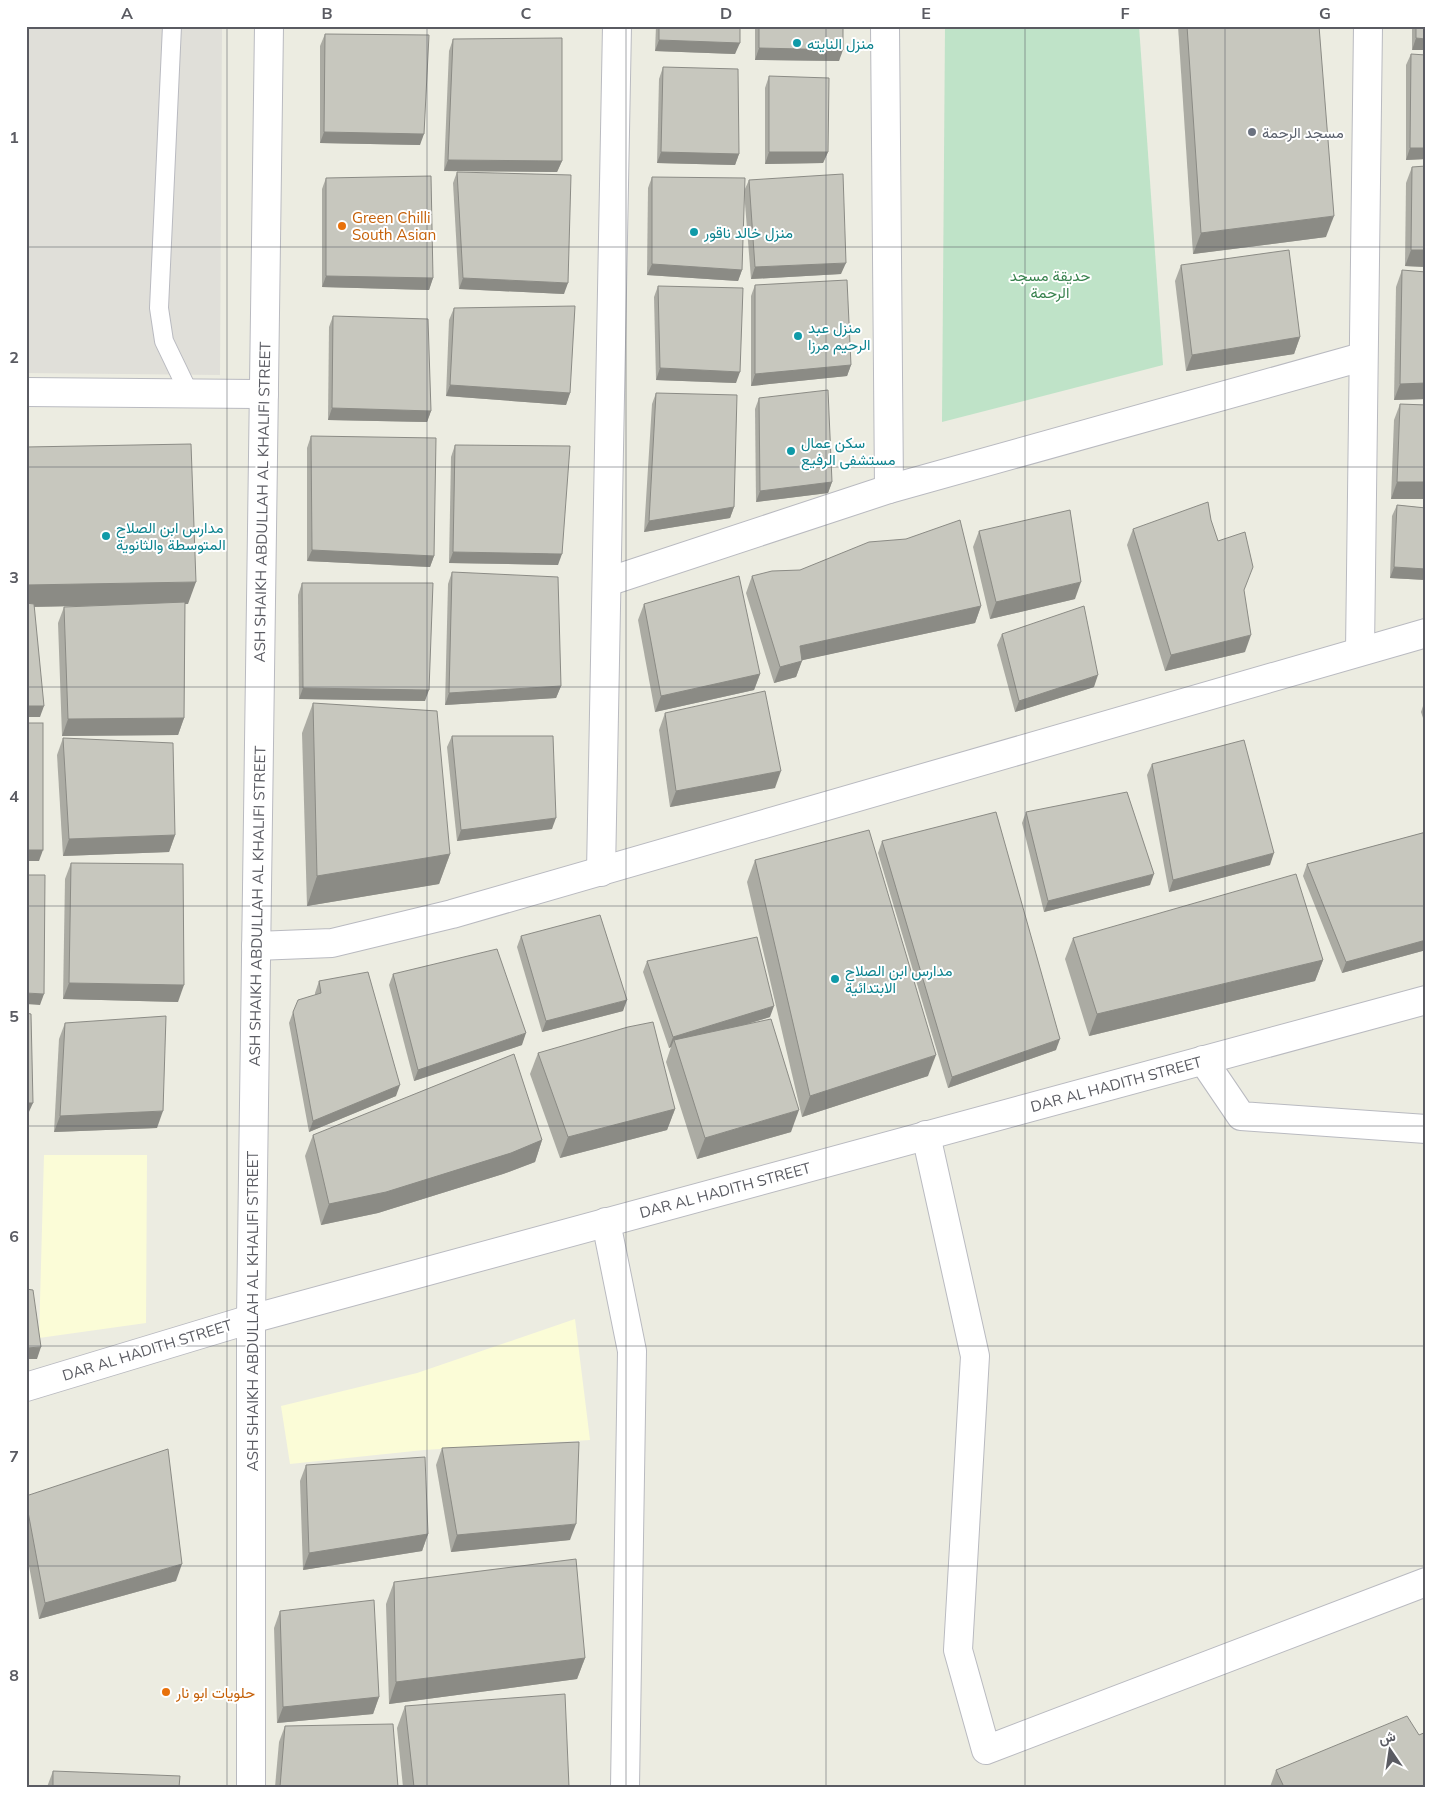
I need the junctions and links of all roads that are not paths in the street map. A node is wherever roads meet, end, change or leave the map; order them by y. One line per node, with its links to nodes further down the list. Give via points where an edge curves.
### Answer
1 (172, 26): 8 (lane, via 159,308 164,341)
2 (269, 26): 9 (street, ASH SHAIKH ABDULLAH AL KHALIFI STREET)
3 (617, 26): 11 (street)
4 (885, 26): 10 (street)
5 (1368, 26): 6 (street)
6 (1362, 357): 10 (street); 13 (street)
7 (26, 392): 8 (street)
8 (189, 394): 9 (street)
9 (264, 394): 15 (street, ASH SHAIKH ABDULLAH AL KHALIFI STREET)
10 (889, 489): 11 (street)
11 (607, 582): 14 (street)
12 (1426, 633): 13 (street)
13 (1360, 651): 14 (street)
14 (601, 872): 15 (street, via 452,914 332,943)
15 (256, 946): 21 (street, ASH SHAIKH ABDULLAH AL KHALIFI STREET)
16 (1426, 1000): 17 (street, DAR AL HADITH STREET)
17 (1203, 1060): 18 (street, via 1241,1116); 19 (street, DAR AL HADITH STREET)
18 (1426, 1128)
19 (926, 1135): 20 (street, DAR AL HADITH STREET); 23 (street, via 975,1356 958,1650 986,1750)
20 (606, 1222): 21 (street, DAR AL HADITH STREET); 25 (street, via 632,1351)
21 (251, 1319): 22 (street, DAR AL HADITH STREET); 24 (street, ASH SHAIKH ABDULLAH AL KHALIFI STREET)
22 (26, 1386)
23 (1426, 1582)
24 (251, 1787)
25 (625, 1787)

